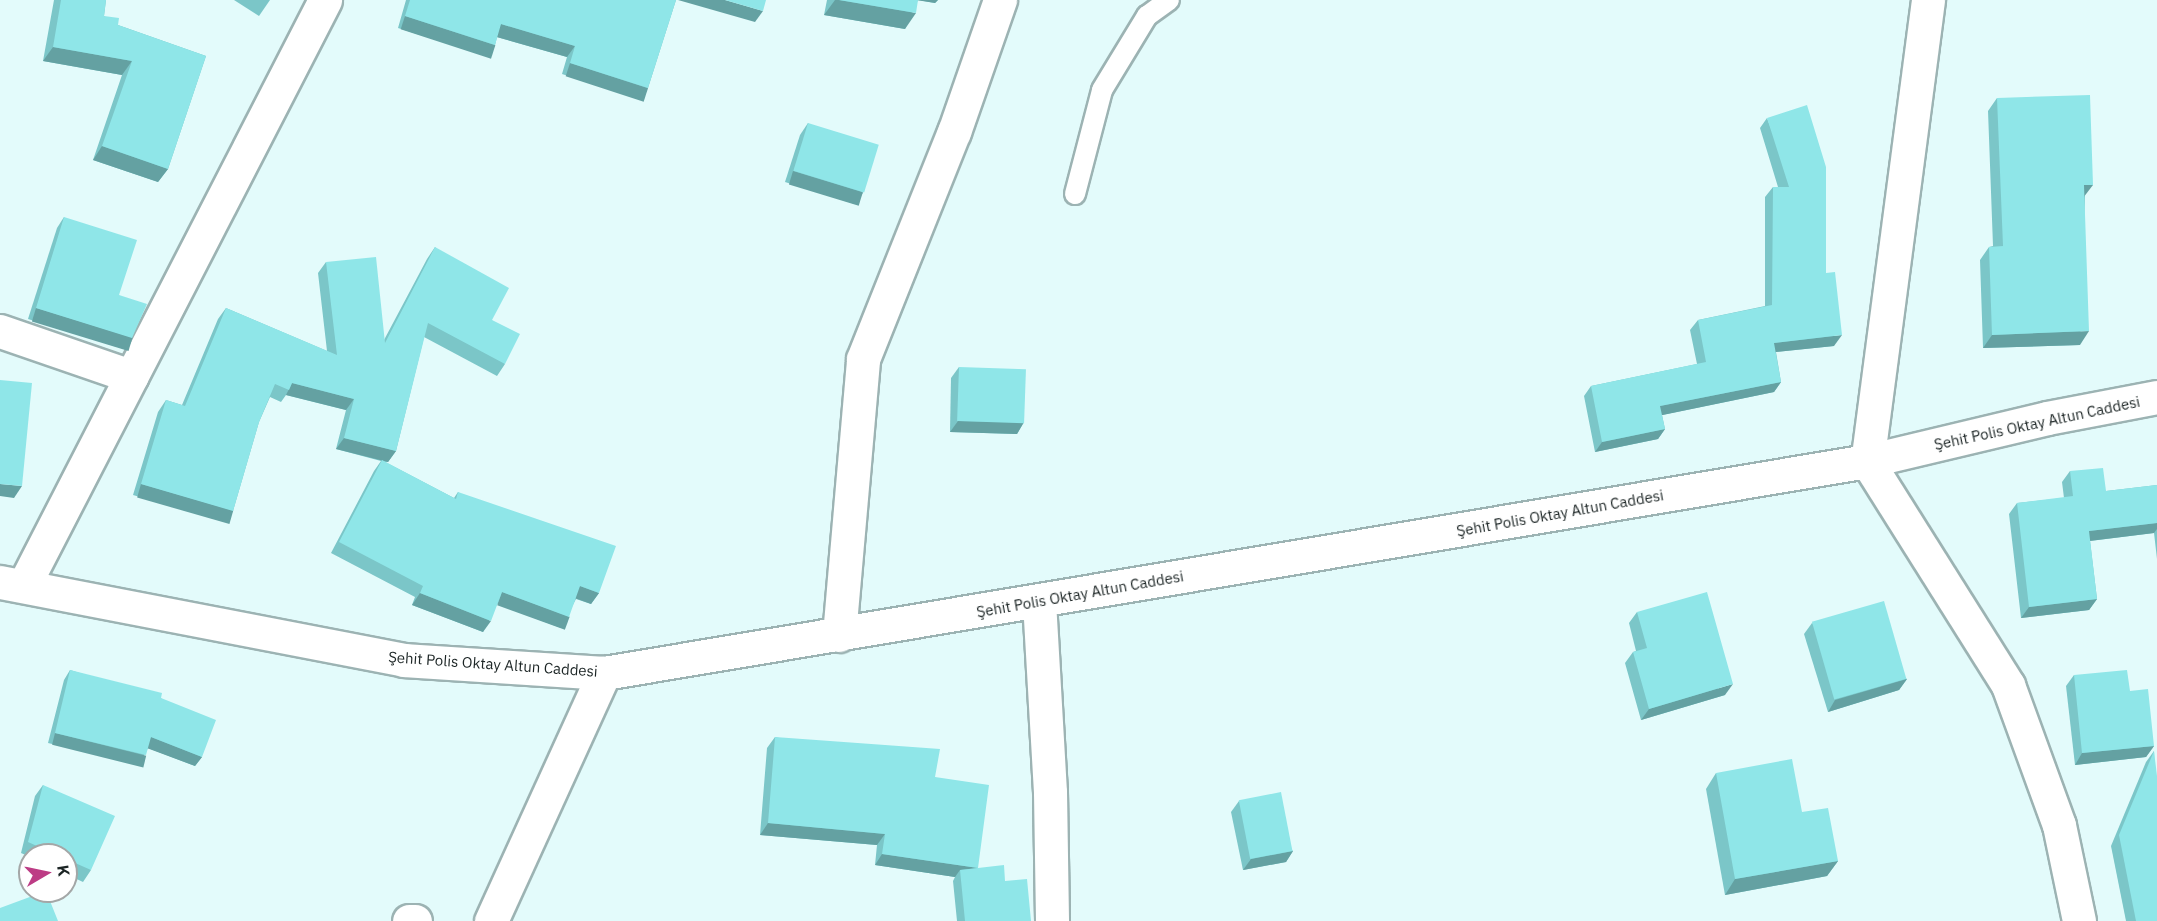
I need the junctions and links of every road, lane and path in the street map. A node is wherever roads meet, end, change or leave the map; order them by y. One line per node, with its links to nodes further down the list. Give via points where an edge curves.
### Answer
1 (325, 0): 7 (street)
2 (1000, 0): 12 (street, via 954,132 863,359)
3 (1169, 0): 5 (lane, via 1147,16 1102,90)
4 (1928, 0): 9 (street)
5 (1075, 194)
6 (0, 331): 7 (street)
7 (131, 376): 10 (street)
8 (2157, 397): 9 (street, Şehit Polis Oktay Altun Caddesi)
9 (1867, 461): 11 (street, Şehit Polis Oktay Altun Caddesi); 18 (street, via 2008,685 2059,825)
10 (12, 583): 13 (street, Şehit Polis Oktay Altun Caddesi, via 404,660)
11 (1039, 602): 12 (street, Şehit Polis Oktay Altun Caddesi); 17 (street, via 1050,792)
12 (839, 635): 13 (street, Şehit Polis Oktay Altun Caddesi)
13 (604, 673): 16 (street)
14 (409, 921): 15 (street)
15 (415, 921)
16 (491, 921)
17 (1052, 921)
18 (2079, 921)

